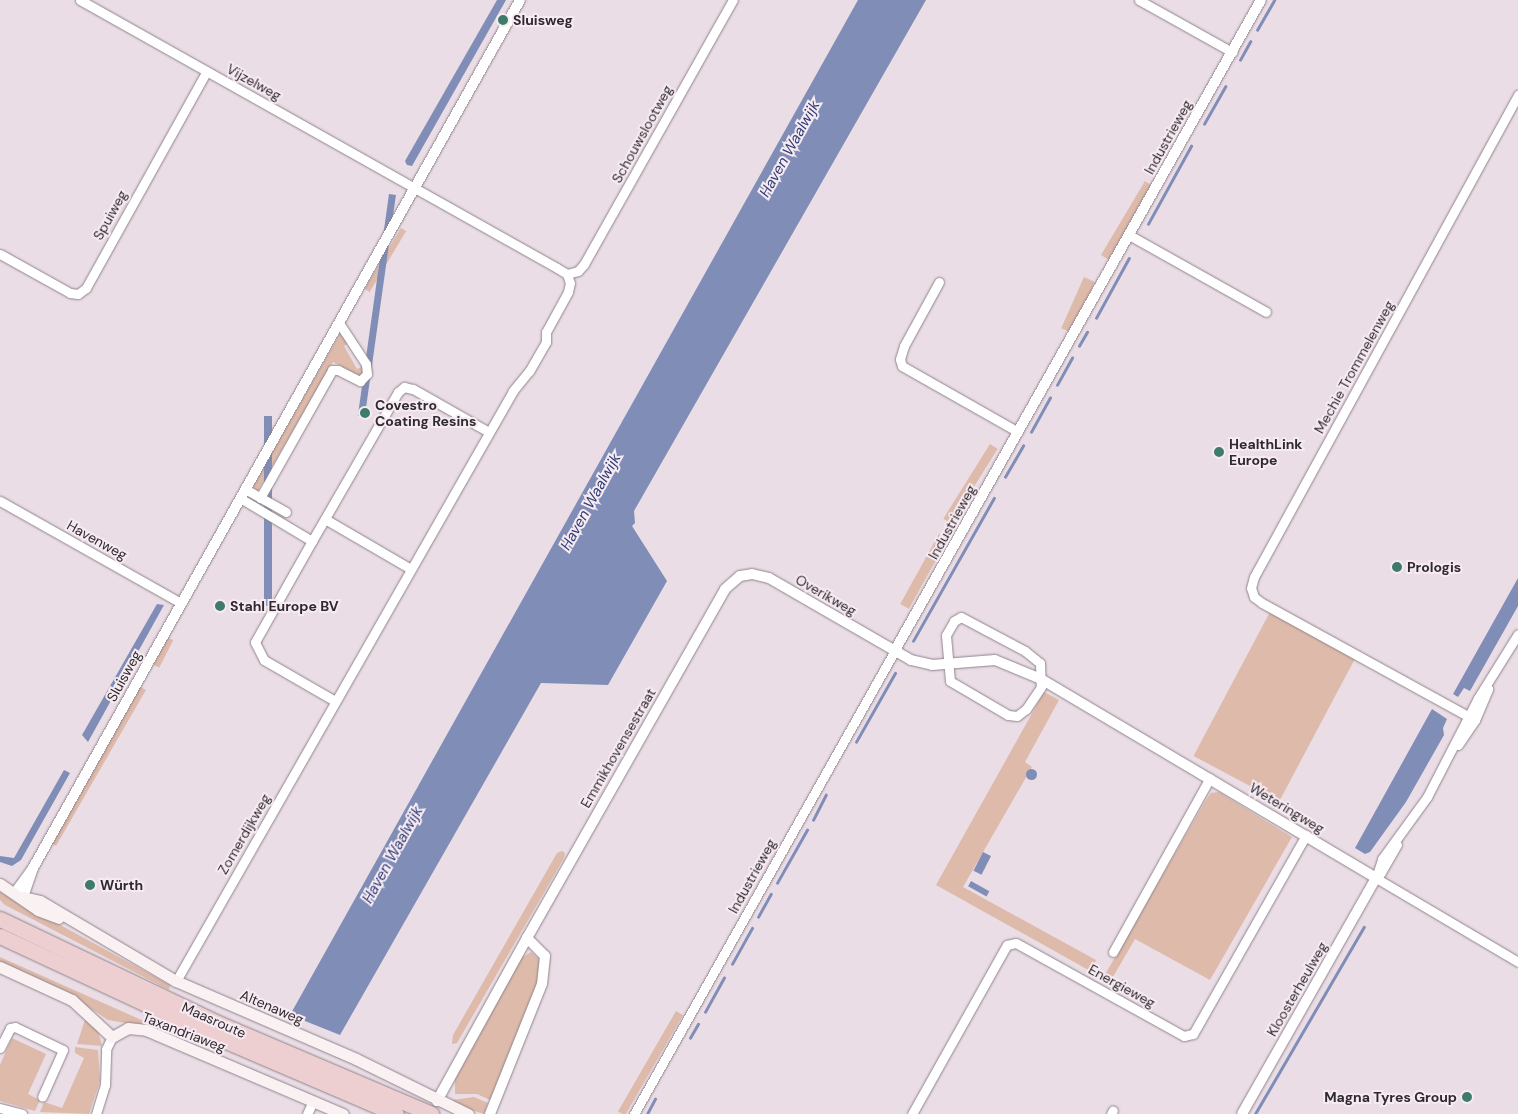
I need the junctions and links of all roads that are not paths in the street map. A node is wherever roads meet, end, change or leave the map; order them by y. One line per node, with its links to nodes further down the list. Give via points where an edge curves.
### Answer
1 (80, 0): 7 (street, Vijzelweg)
2 (520, 0): 9 (street, Sluisweg)
3 (733, 0): 12 (street, Schouwslootweg, via 584,264 578,271)
4 (1139, 0): 6 (street)
5 (1261, 0): 6 (street, Industrieweg)
6 (1232, 52): 10 (street, Industrieweg)
7 (207, 71): 9 (street, Vijzelweg); 11 (street, Spuiweg, via 86,288 78,294 70,293)
8 (1518, 95): 32 (street, Mechie Trommelenweg, via 1254,577 1252,588 1254,597 1262,603)
9 (415, 188): 12 (street); 15 (street, Sluisweg)
10 (1129, 235): 14 (street); 17 (street, Industrieweg)
11 (0, 254)
12 (567, 274): 16 (street, via 568,292 546,332 546,342)
13 (939, 282): 17 (street, via 904,346 900,359 902,366)
14 (1266, 312)
15 (339, 323): 18 (street, Sluisweg); 19 (street, via 366,364 366,374 360,381 332,370)
16 (489, 432): 22 (street, via 404,387 398,392); 24 (street)
17 (1018, 432): 28 (street, Industrieweg)
18 (243, 494): 19 (street); 23 (street); 26 (street, Sluisweg)
19 (260, 498): 21 (street)
20 (0, 502): 26 (street, Havenweg)
21 (286, 512)
22 (325, 519): 23 (street); 24 (street)
23 (312, 541): 31 (street, via 255,642 264,660)
24 (411, 569): 31 (street)
25 (740, 576): 28 (street, Overikweg, via 752,574 769,578); 40 (street, Emmikhovensestraat, via 725,589)
26 (181, 603): 37 (street, Sluisweg)
27 (1518, 634): 32 (street)
28 (894, 652): 29 (street, via 925,663); 61 (street, Industrieweg)
29 (948, 664): 30 (street, via 995,660); 30 (street, via 950,681 1008,715 1017,716 1026,709 1040,687); 30 (street, via 946,635 954,621 961,617 1036,660 1042,668)
30 (1041, 678): 33 (street, Weteringweg)
31 (335, 701): 45 (street, Zomerdijkweg)
32 (1472, 718): 35 (street, via 1398,840 1389,863)
33 (1210, 778): 34 (street, Weteringweg); 42 (street, Energieweg)
34 (1306, 835): 35 (street, Weteringweg); 62 (street, Energieweg, via 1193,1034 1184,1036 1016,943 1007,944)
35 (1376, 878): 43 (street, Weteringweg); 63 (street, Kloosterheulweg)
36 (0, 884): 37 (main road, Altenaweg)
37 (19, 895): 45 (main road, Altenaweg, via 40,901)
38 (0, 919): 52 (highway, Maasroute, via 218,1023)
39 (0, 936): 46 (highway, Maasroute)
40 (527, 938): 52 (street, Emmikhovensestraat); 60 (street, via 545,956 545,968 532,1016)
41 (0, 946): 46 (highway, via 40,965)
42 (1113, 952)
43 (1518, 962)
44 (0, 967): 48 (main road, via 72,1000)
45 (176, 981): 52 (main road, Altenaweg, via 369,1066)
46 (108, 988): 58 (highway, Maasroute)
47 (2, 1037): 49 (street); 50 (street, via 10,1028 16,1027 64,1050)
48 (112, 1037): 51 (main road, Taxandriaweg, via 128,1028 146,1030); 55 (street, via 106,1049 106,1078)
49 (0, 1048)
50 (42, 1097)
51 (313, 1101): 56 (street); 57 (main road, Taxandriaweg)
52 (434, 1107): 59 (main road, Altenaweg)
53 (0, 1108): 54 (street)
54 (22, 1114)
55 (96, 1114)
56 (307, 1114)
57 (343, 1114)
58 (396, 1114)
59 (468, 1114)
60 (490, 1114)
61 (634, 1114)
62 (912, 1114)
63 (1242, 1114)

